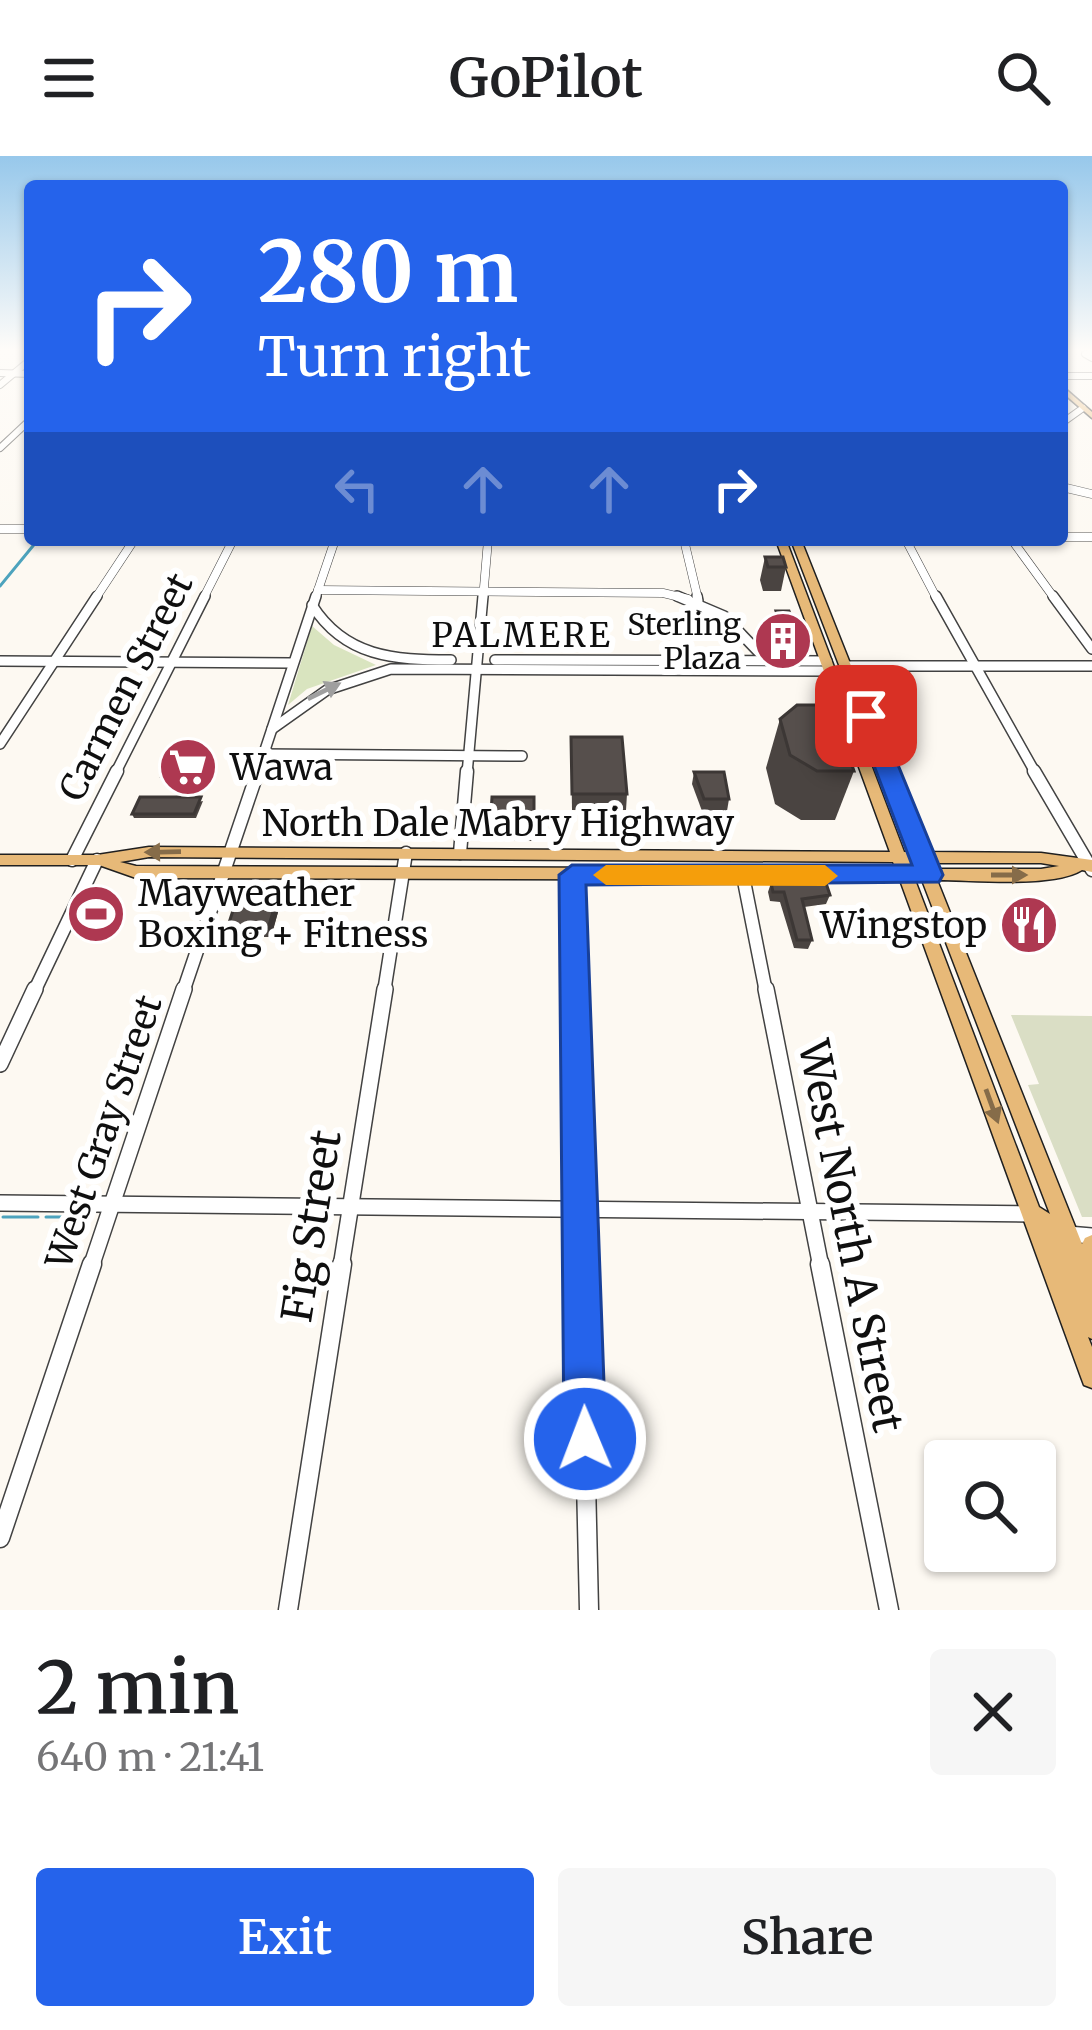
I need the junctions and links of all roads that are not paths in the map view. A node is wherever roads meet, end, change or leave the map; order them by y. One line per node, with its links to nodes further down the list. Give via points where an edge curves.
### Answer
1 (1071, 416): 2 (street)
2 (1068, 418)
3 (130, 546): 20 (street)
4 (230, 546): 21 (street, Carmen Street)
5 (333, 546): 12 (street, West Gray Street)
6 (487, 546): 13 (street)
7 (685, 546): 14 (street)
8 (783, 546): 16 (main road)
9 (798, 546): 26 (main road)
10 (909, 546): 28 (street)
11 (1016, 546): 17 (street)
12 (318, 590): 13 (street); 15 (street, West Gray Street)
13 (483, 591): 14 (street, via 647,592); 24 (street)
14 (698, 601): 19 (street, via 737,623)
15 (312, 605): 22 (street, West Gray Street); 23 (street, via 340,641)
16 (811, 618): 26 (main road); 26 (main road)
17 (1092, 649)
18 (0, 661): 20 (street)
19 (767, 661): 25 (street); 26 (street); 29 (street)
20 (54, 662): 21 (street); 32 (street)
21 (172, 663): 22 (street); 42 (street, Carmen Street)
22 (291, 663): 31 (street, West Gray Street)
23 (392, 664): 24 (street); 31 (street, one-way to 23, via 313,695)
24 (476, 664): 25 (street); 34 (street)
25 (602, 665): 29 (street)
26 (835, 666): 28 (street); 29 (street); 30 (main road); 30 (main road); 40 (main road)
27 (1092, 666): 28 (street)
28 (973, 667): 45 (street)
29 (776, 671)
30 (868, 720): 44 (main road)
31 (267, 734): 33 (street, West Gray Street)
32 (0, 744)
33 (261, 754): 34 (street); 36 (street, West Gray Street)
34 (467, 756): 35 (street); 38 (street)
35 (521, 756)
36 (230, 852): 37 (main road, North Dale Mabry Highway); 43 (main road, North Dale Mabry Highway, one-way to 43); 46 (street, West Gray Street)
37 (406, 853): 38 (main road, North Dale Mabry Highway); 47 (street, Fig Street)
38 (460, 853): 39 (main road, North Dale Mabry Highway)
39 (552, 854): 40 (main road, North Dale Mabry Highway); 48 (main road, via 545,862)
40 (900, 857): 44 (main road, North Dale Mabry Highway); 50 (main road)
41 (0, 860): 42 (main road, North Dale Mabry Highway)
42 (72, 860): 43 (main road, North Dale Mabry Highway)
43 (97, 860): 46 (main road, North Dale Mabry Highway, via 136,872); 52 (street, Carmen Street)
44 (926, 866): 45 (main road, via 1041,875); 50 (main road, North Dale Mabry Highway); 59 (main road)
45 (1091, 867)
46 (223, 873): 47 (main road, North Dale Mabry Highway); 53 (street, West Gray Street)
47 (403, 874): 48 (main road, North Dale Mabry Highway); 55 (street, Fig Street)
48 (471, 874): 49 (main road, North Dale Mabry Highway)
49 (572, 875): 51 (main road, North Dale Mabry Highway); 56 (street)
50 (907, 875): 51 (main road, North Dale Mabry Highway); 58 (main road, one-way to 58)
51 (742, 876): 57 (street, West North A Street)
52 (0, 1064)
53 (112, 1202): 54 (street); 55 (street); 65 (street, West Gray Street)
54 (0, 1203)
55 (350, 1204): 56 (street); 66 (street, Fig Street)
56 (580, 1208): 57 (street); 67 (street)
57 (809, 1208): 58 (street); 68 (street, West North A Street)
58 (1031, 1214): 63 (main road, via 1054,1234); 64 (main road)
59 (1068, 1234): 60 (street); 62 (main road)
60 (1092, 1241): 61 (main road)
61 (1092, 1282)
62 (1092, 1295)
63 (1092, 1328)
64 (1092, 1377)
65 (0, 1538)
66 (288, 1610)
67 (589, 1610)
68 (889, 1610)

